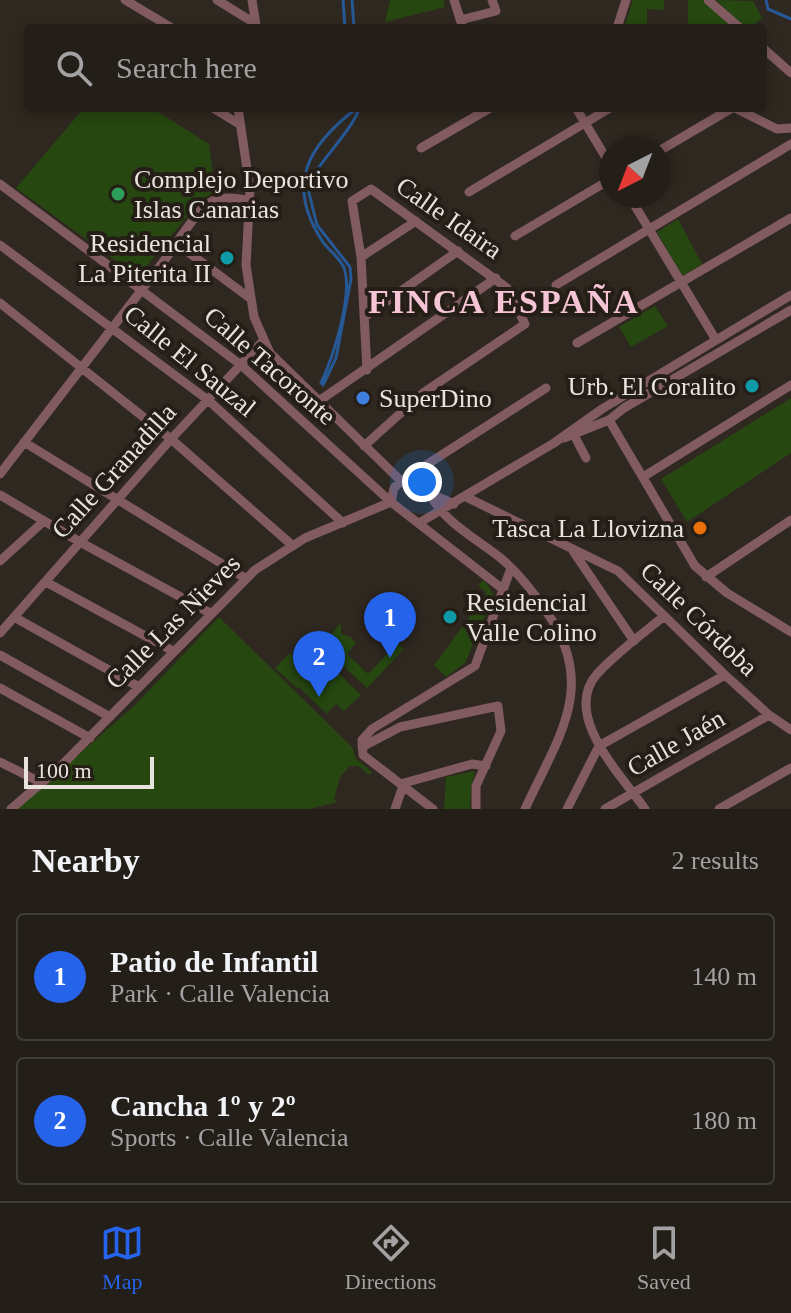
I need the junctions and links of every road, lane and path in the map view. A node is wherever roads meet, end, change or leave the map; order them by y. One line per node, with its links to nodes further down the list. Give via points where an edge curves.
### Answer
1 (125, 0): 8 (street)
2 (217, 0): 9 (street)
3 (252, 0): 10 (street)
4 (454, 0): 11 (street)
5 (492, 0): 11 (street, via 496,11)
6 (626, 0): 12 (street)
7 (708, 0): 13 (street)
8 (165, 24)
9 (253, 24)
10 (256, 24)
11 (461, 24)
12 (618, 24)
13 (735, 24)
14 (767, 52): 15 (street)
15 (791, 73)
16 (220, 112): 24 (street)
17 (238, 112): 24 (street)
18 (483, 112): 29 (street)
19 (578, 112): 23 (street)
20 (603, 112): 23 (street)
21 (727, 112): 26 (street)
22 (742, 112): 25 (street, via 777,129)
23 (585, 123): 28 (street); 32 (street)
24 (239, 124): 33 (street)
25 (791, 128)
26 (671, 144)
27 (791, 144): 37 (street)
28 (599, 146)
29 (421, 148)
30 (0, 184): 46 (street, Calle Tacoronte)
31 (599, 186): 38 (street)
32 (469, 192)
33 (250, 201): 40 (street, via 211,200 179,239); 48 (street, via 246,265)
34 (636, 208): 37 (street)
35 (791, 218): 44 (street)
36 (416, 221): 41 (street, Calle Idaira); 42 (street); 42 (street, Calle Idaira, via 371,189 352,201)
37 (648, 229): 44 (street); 45 (street)
38 (515, 236)
39 (0, 245): 52 (street, Calle El Sauzal)
40 (180, 246): 46 (street); 48 (street)
41 (458, 251): 43 (street, Calle Idaira); 51 (street)
42 (361, 257): 51 (street, Calle Idaira)
43 (496, 278): 58 (street); 68 (street, Calle Idaira, via 525,324 423,393)
44 (681, 283): 53 (street); 55 (street)
45 (556, 285)
46 (142, 289): 52 (street); 56 (street, Calle Tacoronte)
47 (791, 295): 53 (street)
48 (251, 300): 54 (street)
49 (0, 303): 57 (street)
50 (791, 310): 63 (street)
51 (364, 317): 58 (street, Calle Idaira)
52 (112, 327): 57 (street); 61 (street, Calle El Sauzal)
53 (716, 340): 63 (street)
54 (263, 341): 56 (street, Calle Granadilla); 62 (street)
55 (577, 343)
56 (241, 365): 61 (street, Calle Granadilla); 77 (street, Calle Tacoronte)
57 (81, 368): 65 (street); 67 (street)
58 (367, 370): 62 (street)
59 (791, 385): 71 (street)
60 (546, 388): 72 (street)
61 (208, 400): 65 (street, Calle Granadilla); 82 (street, Calle El Sauzal)
62 (319, 401): 68 (street)
63 (607, 415): 64 (street); 66 (street); 71 (street)
64 (574, 435): 66 (street); 69 (street)
65 (171, 439): 76 (street, Calle Granadilla); 86 (street)
66 (558, 441): 75 (street)
67 (24, 442): 70 (street); 76 (street)
68 (364, 446): 72 (street)
69 (586, 458)
70 (0, 474)
71 (643, 477): 90 (street)
72 (401, 481): 74 (street); 77 (street)
73 (0, 495): 81 (street)
74 (431, 496): 78 (street); 79 (street)
75 (466, 497): 78 (street); 87 (street, Calle Córdoba)
76 (117, 501): 85 (street, Calle Granadilla); 91 (street)
77 (391, 502): 82 (street, Calle Las Nieves); 83 (street, Calle Tacoronte)
78 (453, 505): 79 (street); 84 (street, via 449,512)
79 (439, 511): 83 (street); 84 (street)
80 (791, 520): 90 (street)
81 (44, 521): 85 (street); 88 (street)
82 (343, 523): 86 (street, Calle Las Nieves)
83 (419, 523): 94 (street, Calle Tacoronte)
84 (460, 527): 89 (street)
85 (80, 542): 92 (street, Calle Granadilla); 95 (street)
86 (293, 546): 91 (street, Calle Las Nieves)
87 (571, 548): 97 (street, Calle Córdoba, via 618,571); 100 (street)
88 (0, 561)
89 (511, 568): 93 (street); 94 (street)
90 (706, 577): 98 (street)
91 (245, 578): 95 (street, Calle Las Nieves)
92 (46, 582): 96 (street, Calle Granadilla); 101 (street)
93 (526, 584): 94 (street, via 516,581); 122 (street, via 558,628 571,657 573,688 566,720)
94 (504, 590): 111 (street, via 475,666 372,729)
95 (210, 613): 101 (street, Calle Las Nieves)
96 (14, 617): 99 (street, Calle Granadilla); 104 (street)
97 (663, 617): 100 (street); 103 (street, Calle Córdoba)
98 (791, 632)
99 (0, 633)
100 (634, 641): 110 (street, via 596,675 587,691 588,719)
101 (173, 651): 104 (street, Calle Las Nieves)
102 (0, 655): 107 (street)
103 (725, 675): 106 (street, Calle Córdoba); 110 (street)
104 (139, 687): 107 (street, Calle Las Nieves)
105 (0, 688): 109 (street)
106 (769, 715): 108 (street, Calle Córdoba); 117 (street, Calle Jaén)
107 (110, 717): 109 (street, Calle Las Nieves)
108 (791, 730)
109 (90, 738): 115 (street, Calle Las Nieves)
110 (599, 746): 117 (street); 123 (street)
111 (362, 747): 113 (street, via 400,727 498,706 501,731); 116 (street, via 363,755)
112 (0, 762): 115 (street)
113 (486, 766): 116 (street, via 472,764); 121 (street, via 476,786)
114 (791, 768): 126 (street)
115 (42, 783): 118 (street, Calle Las Nieves)
116 (402, 787): 119 (street); 120 (street)
117 (634, 793): 124 (street, Calle Jaén); 125 (street)
118 (11, 809)
119 (395, 809)
120 (433, 809)
121 (476, 809)
122 (525, 809)
123 (567, 809)
124 (605, 809)
125 (645, 809)
126 (719, 809)

